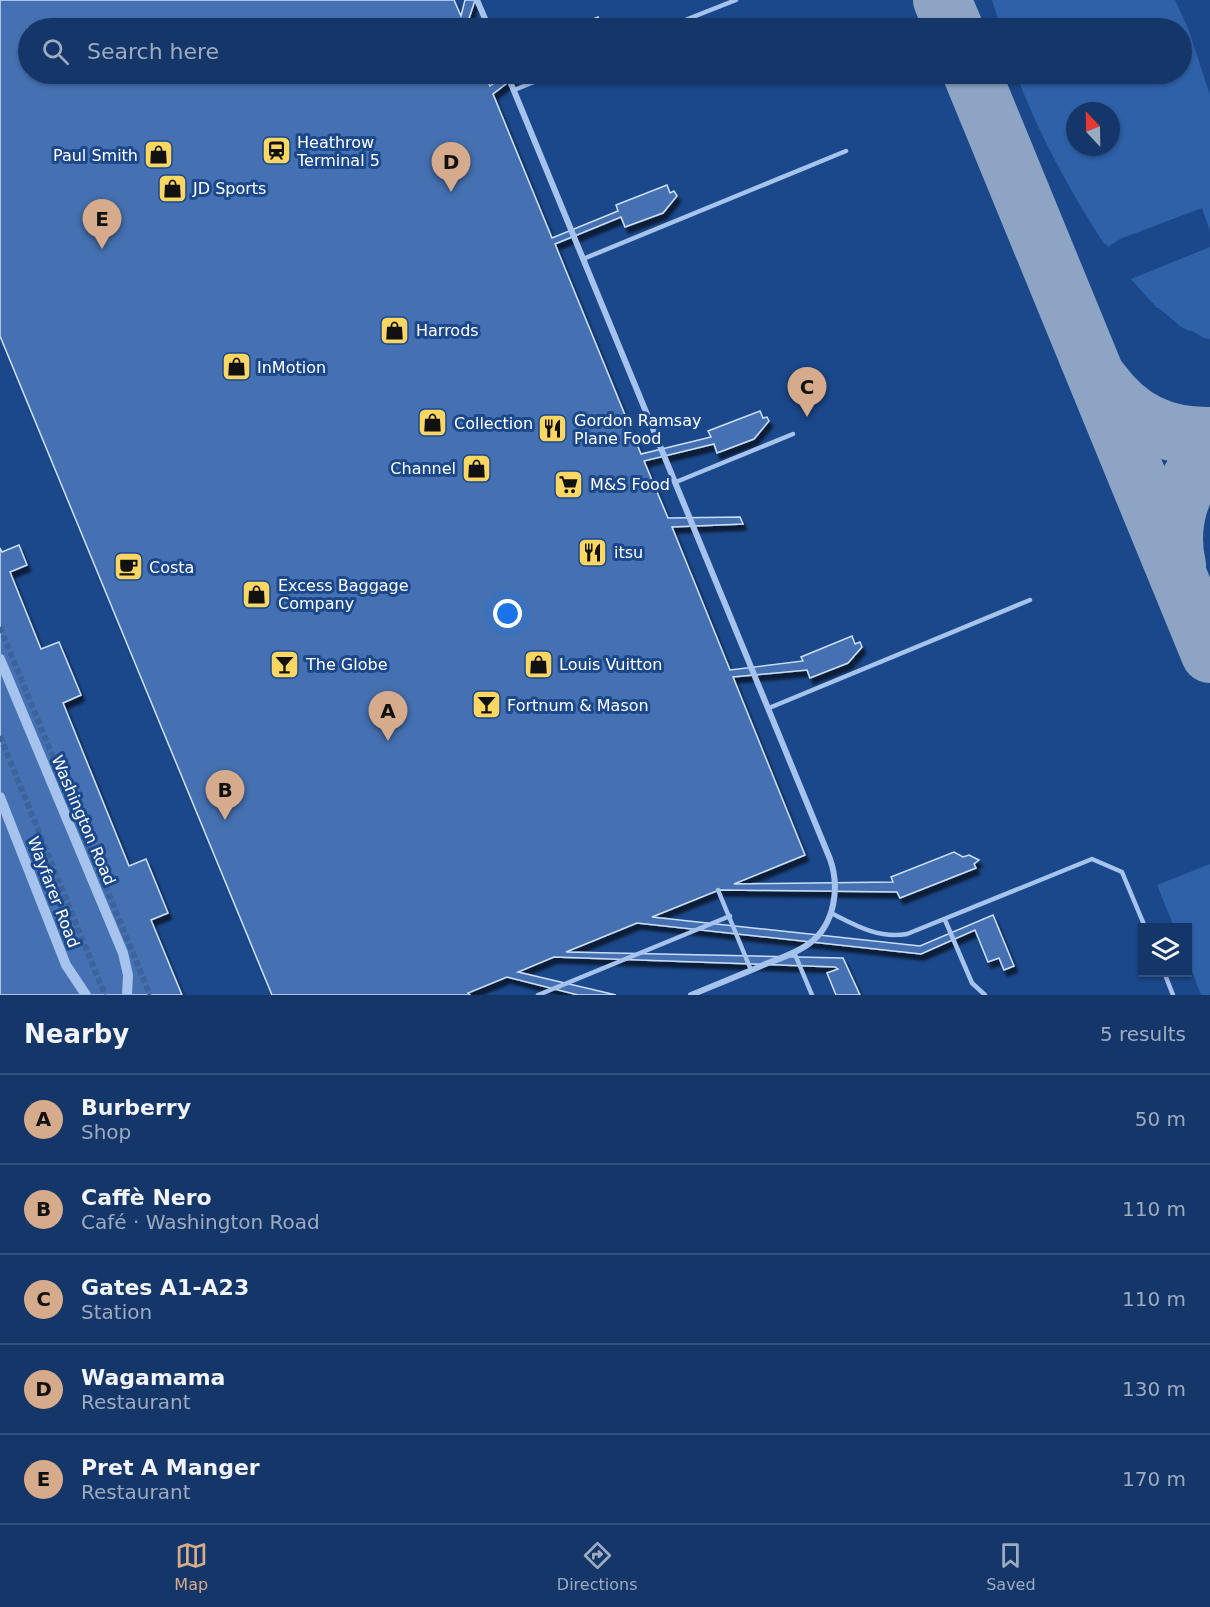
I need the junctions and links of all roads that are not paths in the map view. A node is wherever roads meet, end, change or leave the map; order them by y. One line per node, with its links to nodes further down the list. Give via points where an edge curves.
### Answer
1 (477, 0): 3 (street)
2 (736, 0): 4 (lane)
3 (485, 18)
4 (690, 18)
5 (511, 84): 7 (street)
6 (529, 84): 7 (lane)
7 (514, 90): 9 (street)
8 (846, 150): 9 (lane)
9 (583, 259): 11 (street)
10 (793, 434): 11 (lane)
11 (676, 482): 14 (street)
12 (1030, 600): 14 (lane)
13 (0, 659): 25 (street, Washington Road, via 123,953)
14 (769, 708): 17 (street, via 836,879)
15 (0, 797): 24 (street, Wayfarer Road, via 66,965)
16 (718, 890): 18 (lane)
17 (831, 913): 19 (lane, via 867,930 894,936); 21 (street, via 813,940)
18 (730, 916): 22 (lane); 26 (lane)
19 (945, 920): 20 (lane, via 1092,859 1122,872); 29 (lane, via 972,982)
20 (1143, 923)
21 (794, 952): 22 (street); 28 (lane)
22 (751, 970): 27 (street)
23 (1166, 977): 30 (lane)
24 (86, 995)
25 (127, 995)
26 (538, 995)
27 (691, 995)
28 (812, 995)
29 (985, 995)
30 (1173, 995)

